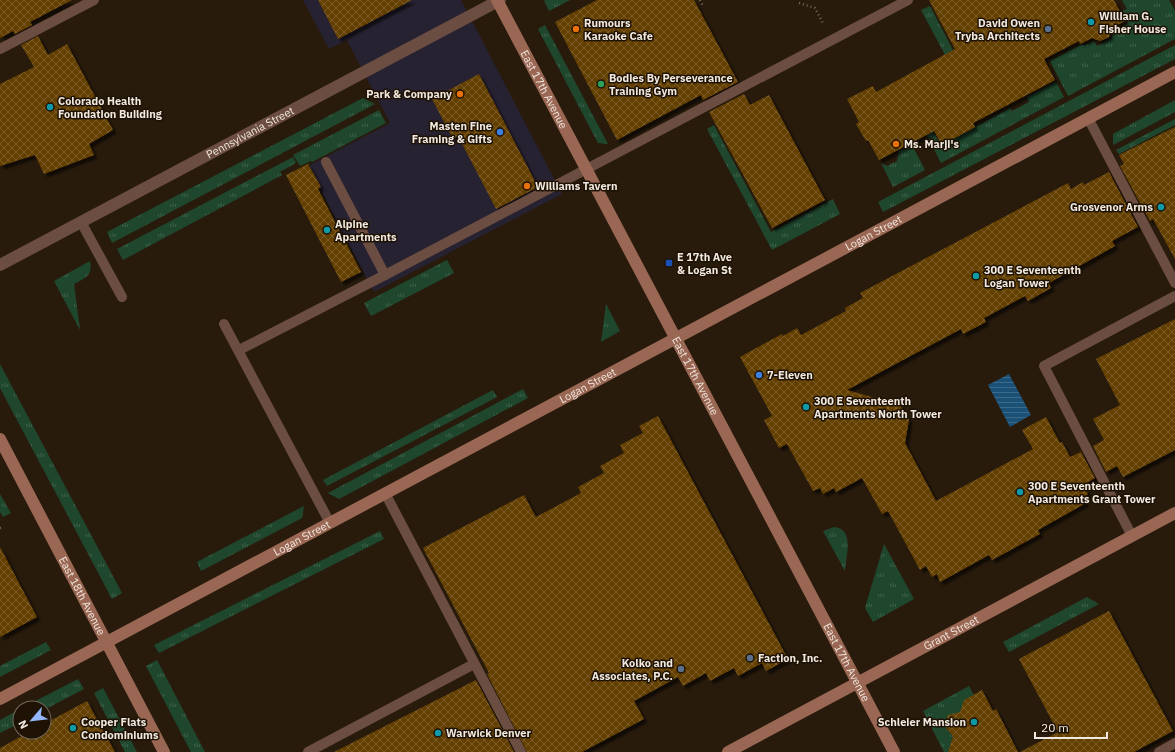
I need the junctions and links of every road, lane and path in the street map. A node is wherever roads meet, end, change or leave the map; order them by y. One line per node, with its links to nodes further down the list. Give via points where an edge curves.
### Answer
1 (94, 0): 8 (lane)
2 (700, 0): 6 (path)
3 (908, 0): 12 (lane)
4 (498, 1): 12 (main road, East 17th Avenue); 13 (street, Pennsylvania Street)
5 (799, 3): 7 (path, via 815,8)
6 (703, 6)
7 (825, 26)
8 (0, 49)
9 (1175, 72): 10 (main road, Logan Street)
10 (1088, 118): 16 (lane); 20 (main road, Logan Street)
11 (326, 162): 15 (lane)
12 (586, 169): 15 (lane); 20 (main road, East 17th Avenue)
13 (81, 222): 14 (street, Pennsylvania Street); 18 (lane)
14 (0, 265)
15 (385, 275): 21 (lane)
16 (1175, 284)
17 (1175, 296): 26 (lane, via 1044,366)
18 (122, 297)
19 (224, 324): 21 (lane)
20 (676, 338): 23 (main road, Logan Street); 29 (main road, East 17th Avenue)
21 (238, 350): 25 (lane)
22 (0, 439): 27 (main road, East 18th Avenue)
23 (385, 493): 25 (main road, Logan Street); 28 (lane)
24 (1175, 513): 26 (main road, Grant Street)
25 (330, 523): 27 (main road, Logan Street)
26 (1132, 536): 29 (main road, Grant Street)
27 (106, 642): 30 (main road, Logan Street); 32 (main road, East 18th Avenue)
28 (474, 664): 33 (lane); 34 (lane)
29 (857, 683): 35 (main road, Grant Street); 36 (main road, East 17th Avenue)
30 (0, 699)
31 (1175, 743): 37 (lane)
32 (164, 752)
33 (308, 752)
34 (521, 752)
35 (728, 752)
36 (894, 752)
37 (1158, 752)

